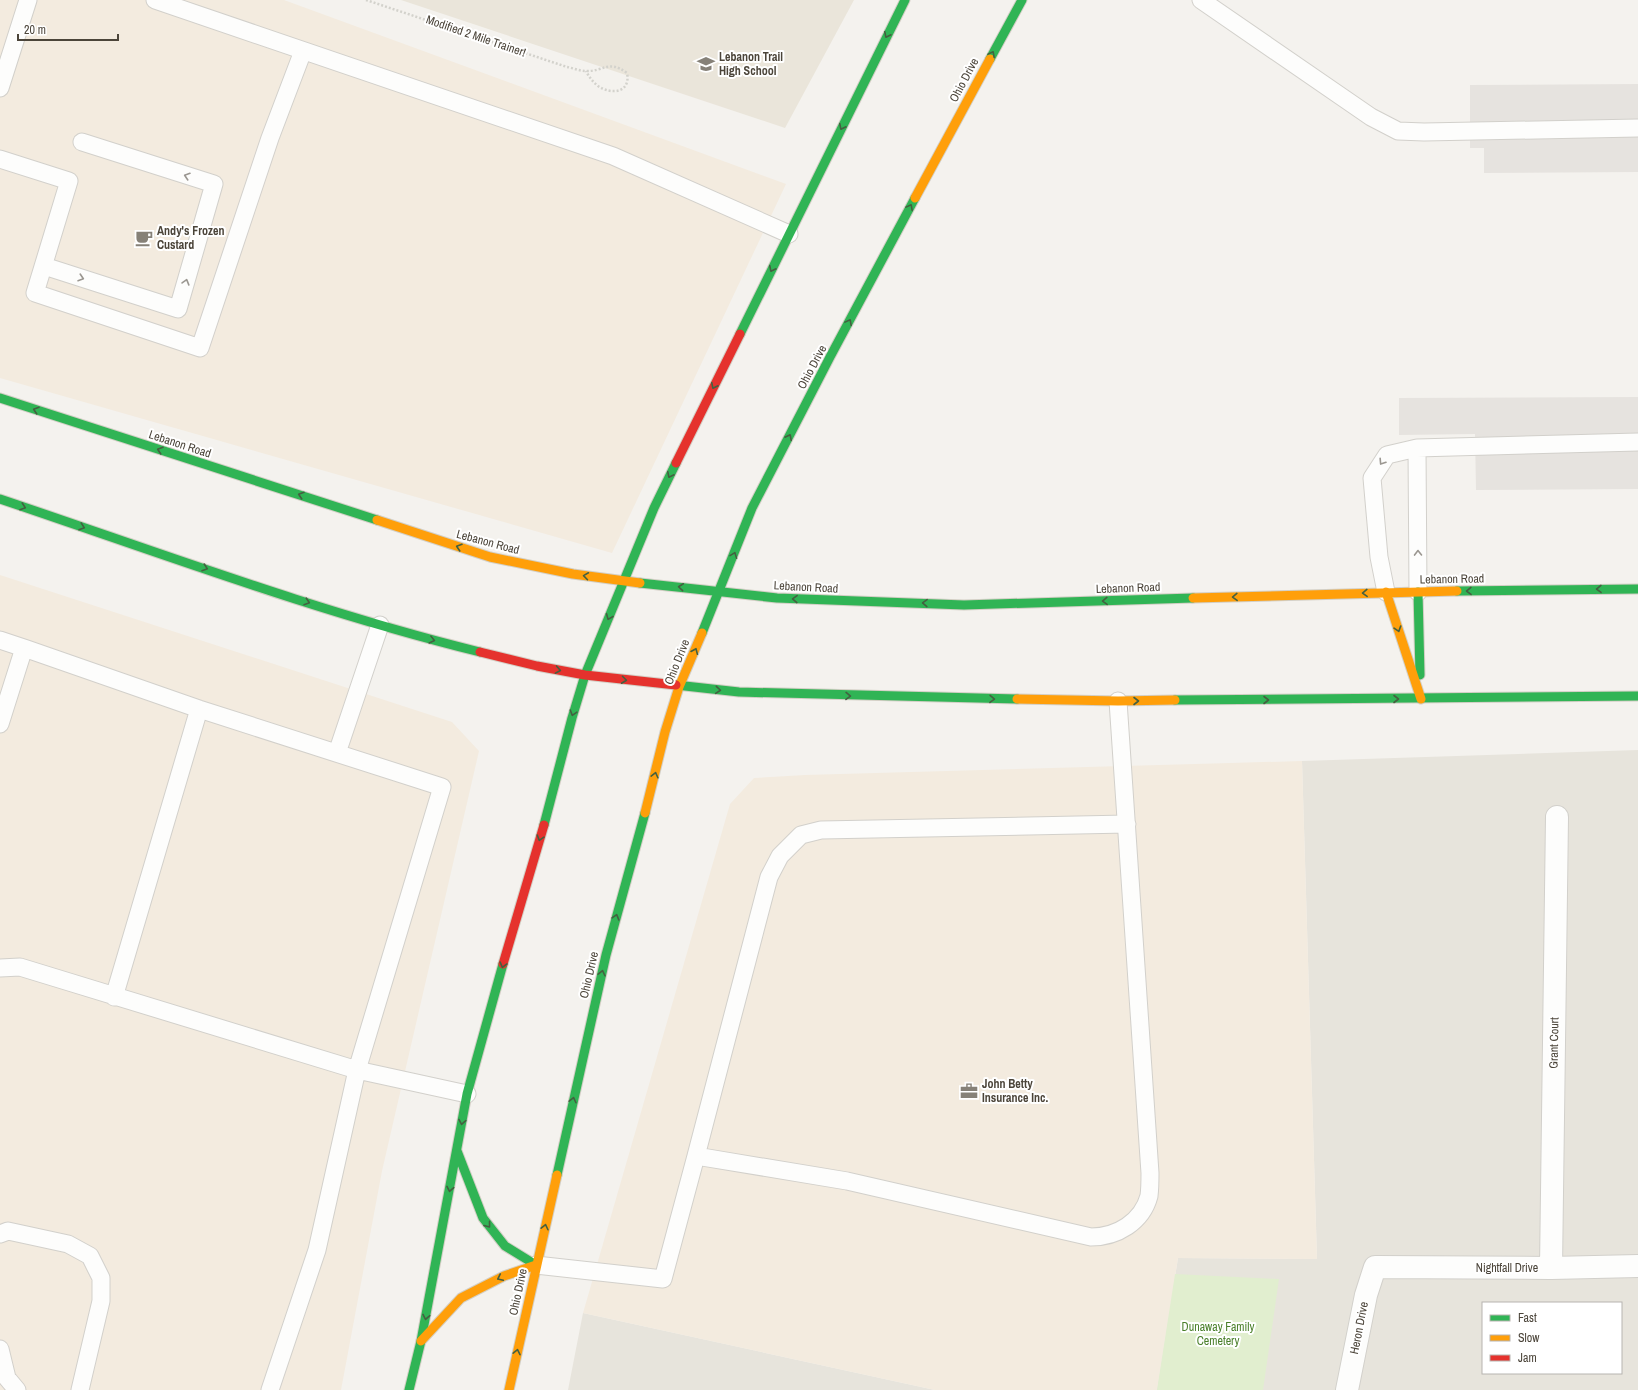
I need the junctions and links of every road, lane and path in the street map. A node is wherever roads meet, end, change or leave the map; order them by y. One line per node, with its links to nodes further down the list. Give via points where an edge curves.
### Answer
1 (28, 0): 9 (lane)
2 (155, 0): 7 (lane)
3 (366, 0): 8 (path, Modified 2 Mile Trainer!, via 567,67)
4 (905, 0): 13 (main road, one-way to 13)
5 (1022, 0): 21 (main road, Ohio Drive, one-way to 5, via 752,508)
6 (1201, 0): 10 (lane, via 1371,117 1398,131)
7 (303, 51): 13 (lane, via 614,156); 14 (lane, via 270,138 200,348 35,293)
8 (586, 71): 8 (path, Modified 2 Mile Trainer!, via 612,66 627,73 629,80 626,87 610,92 597,85)
9 (0, 88)
10 (1638, 128)
11 (82, 142): 14 (lane, one-way to 11, via 178,309 214,184)
12 (0, 159): 14 (lane, via 69,181)
13 (789, 234): 19 (main road, one-way to 19, via 654,508)
14 (44, 266)
15 (0, 398): 19 (main road, Lebanon Road, one-way to 15, via 573,574 490,557)
16 (1638, 442): 17 (lane)
17 (1417, 448): 22 (lane, one-way to 22, via 1387,455 1372,478 1379,557); 23 (lane, one-way to 17)
18 (0, 499): 24 (main road, one-way to 24)
19 (624, 581): 21 (main road, Lebanon Road, one-way to 19); 27 (main road, one-way to 27)
20 (1638, 589): 23 (main road, Lebanon Road, one-way to 23)
21 (720, 591): 22 (main road, Lebanon Road, one-way to 21, via 964,605 777,598); 28 (main road, Ohio Drive, one-way to 21)
22 (1386, 592): 23 (main road, Lebanon Road); 30 (main road, one-way to 30)
23 (1418, 592): 30 (main road)
24 (380, 625): 27 (main road, one-way to 27, via 418,637); 34 (lane)
25 (0, 640): 26 (lane)
26 (24, 648): 32 (lane); 33 (lane)
27 (585, 675): 28 (main road, one-way to 28); 40 (main road, one-way to 40)
28 (679, 687): 31 (main road, one-way to 31, via 739,692); 44 (main road, Ohio Drive, one-way to 28, via 606,955)
29 (1638, 696): 30 (main road)
30 (1421, 699): 31 (main road, one-way to 30)
31 (1118, 701): 36 (lane)
32 (199, 710): 34 (lane); 38 (lane)
33 (0, 724)
34 (337, 753): 39 (lane, via 442,787)
35 (1557, 817): 47 (street, Grant Court)
36 (1127, 824): 42 (lane, via 821,830 801,835 780,856 769,877); 42 (lane, via 1150,1187 1141,1213 1128,1226 1100,1238 1077,1235 847,1182)
37 (0, 968): 38 (lane, via 20,967)
38 (114, 997): 39 (lane)
39 (357, 1070): 40 (lane); 52 (lane, via 317,1250)
40 (467, 1094): 41 (main road, one-way to 41)
41 (457, 1150): 44 (main road, one-way to 44, via 483,1218 505,1246); 48 (main road, one-way to 48)
42 (696, 1156): 44 (lane, via 663,1279)
43 (0, 1234): 51 (lane, via 8,1232 68,1244 90,1256 101,1278 102,1301)
44 (536, 1265): 48 (main road, one-way to 48, via 504,1276 461,1298); 54 (main road, Ohio Drive, one-way to 44)
45 (1638, 1266): 47 (street, Nightfall Drive)
46 (1375, 1267): 47 (street, Nightfall Drive); 55 (street, Heron Drive, via 1366,1294)
47 (1551, 1268)
48 (421, 1341): 53 (main road)
49 (0, 1349): 50 (lane, via 6,1378)
50 (17, 1390)
51 (80, 1390)
52 (270, 1390)
53 (409, 1390)
54 (509, 1390)
55 (1347, 1390)

